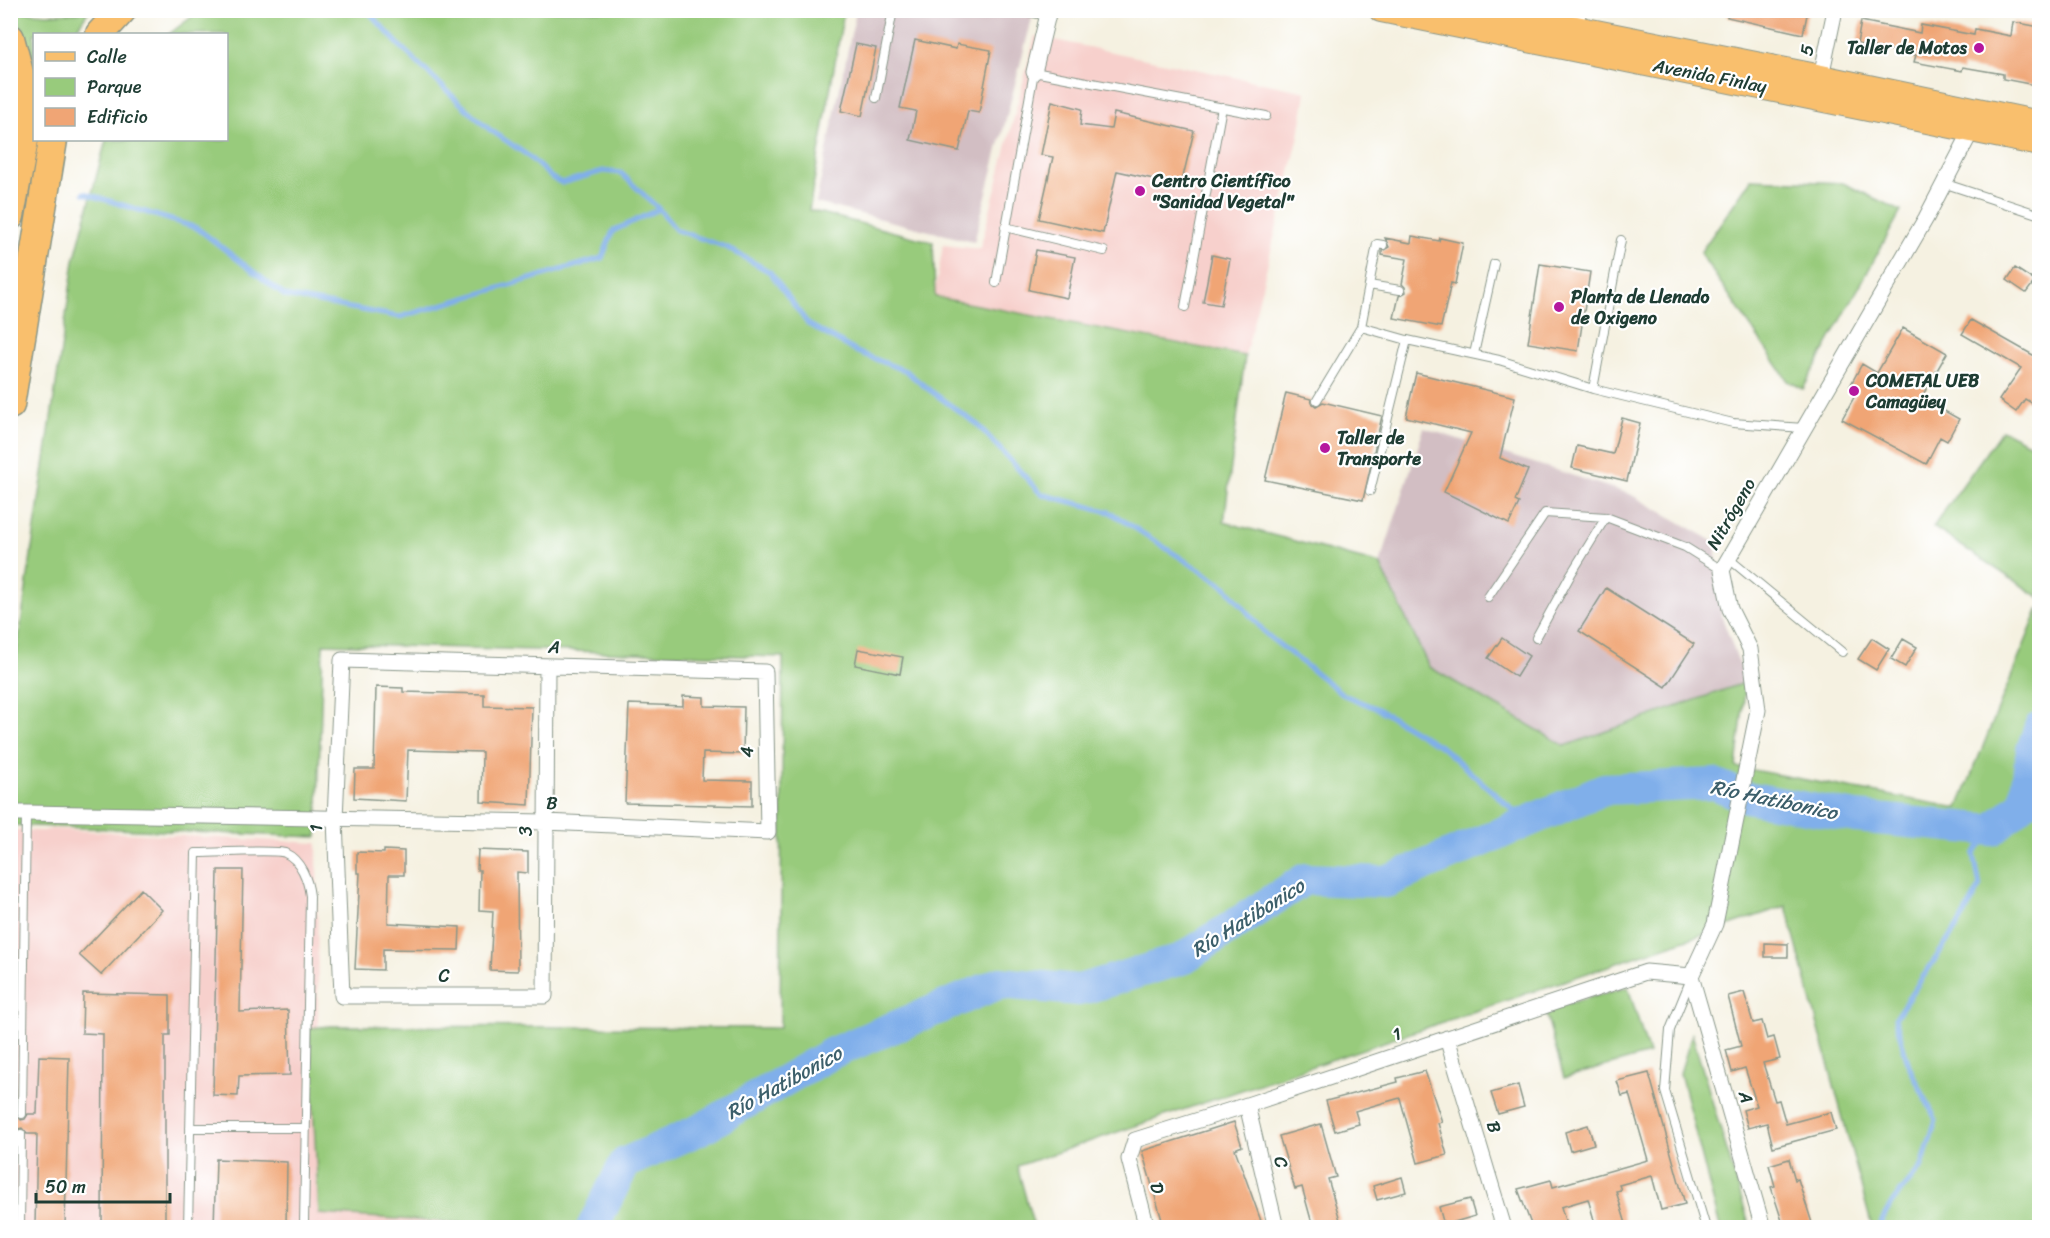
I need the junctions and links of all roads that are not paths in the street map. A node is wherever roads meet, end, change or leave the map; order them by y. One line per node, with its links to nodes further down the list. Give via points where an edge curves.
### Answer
1 (122, 10): 9 (highway)
2 (892, 10): 13 (lane)
3 (1019, 10): 7 (lane)
4 (1381, 10): 8 (main road, Avenida Finlay)
5 (1486, 10): 8 (main road, Avenida Finlay)
6 (1835, 10): 12 (street, 5)
7 (1049, 13): 11 (street)
8 (1575, 29): 12 (main road, Avenida Finlay)
9 (101, 33)
10 (10, 38): 22 (highway, via 23,88 24,109 24,140)
11 (1034, 72): 14 (lane); 23 (lane)
12 (1819, 87): 16 (main road, Avenida Finlay)
13 (876, 98)
14 (1221, 107): 15 (lane); 31 (lane)
15 (1266, 116)
16 (1977, 120): 17 (main road, Avenida Finlay); 19 (main road, Avenida Finlay); 20 (street, Nitrógeno)
17 (2040, 123)
18 (53, 141): 37 (highway)
19 (2040, 144)
20 (1943, 183): 21 (lane); 38 (street, Nitrógeno)
21 (2040, 215)
22 (10, 216)
23 (1005, 227): 26 (lane); 28 (lane)
24 (1621, 240): 35 (lane)
25 (1383, 246): 29 (lane, via 1377,244)
26 (1104, 251)
27 (1494, 264): 34 (lane)
28 (996, 283)
29 (1369, 285): 30 (lane); 32 (lane)
30 (1400, 290)
31 (1185, 307)
32 (1361, 327): 33 (lane); 36 (lane)
33 (1407, 340): 34 (lane); 39 (lane)
34 (1474, 354): 35 (lane)
35 (1593, 389): 38 (lane, via 1733,423)
36 (1317, 400)
37 (10, 405)
38 (1804, 428): 41 (street, Nitrógeno)
39 (1370, 491)
40 (1606, 517): 41 (lane); 42 (lane, via 1545,513); 43 (lane)
41 (1725, 564): 44 (lane); 53 (street, Nitrógeno, via 1730,609 1750,649 1758,710 1715,924)
42 (1488, 597)
43 (1536, 638)
44 (1842, 652)
45 (342, 660): 46 (street, A); 50 (street, 1)
46 (547, 667): 47 (street, A); 51 (street, 3)
47 (765, 672): 52 (street, 4)
48 (10, 813): 49 (street, B)
49 (26, 813): 50 (street, B); 58 (lane)
50 (335, 819): 51 (street, B); 54 (street, 1)
51 (546, 822): 52 (street, B); 55 (street, 3)
52 (768, 832)
53 (1691, 976): 56 (street, 1, via 1646,972); 69 (lane, via 1670,1030 1665,1091); 70 (street, A)
54 (342, 996): 55 (street, C)
55 (545, 996)
56 (1447, 1038): 57 (street, 1); 68 (street, B)
57 (1247, 1105): 62 (street, 1, via 1135,1140); 67 (street, C)
58 (21, 1114)
59 (190, 1128): 60 (lane); 60 (lane, via 196,853 284,852 303,870 310,896); 64 (lane)
60 (305, 1128): 65 (lane)
61 (21, 1134): 63 (lane)
62 (1129, 1159): 66 (street, D)
63 (20, 1227)
64 (188, 1227)
65 (304, 1227)
66 (1147, 1227)
67 (1276, 1227)
68 (1504, 1227)
69 (1706, 1227)
70 (1763, 1227)

